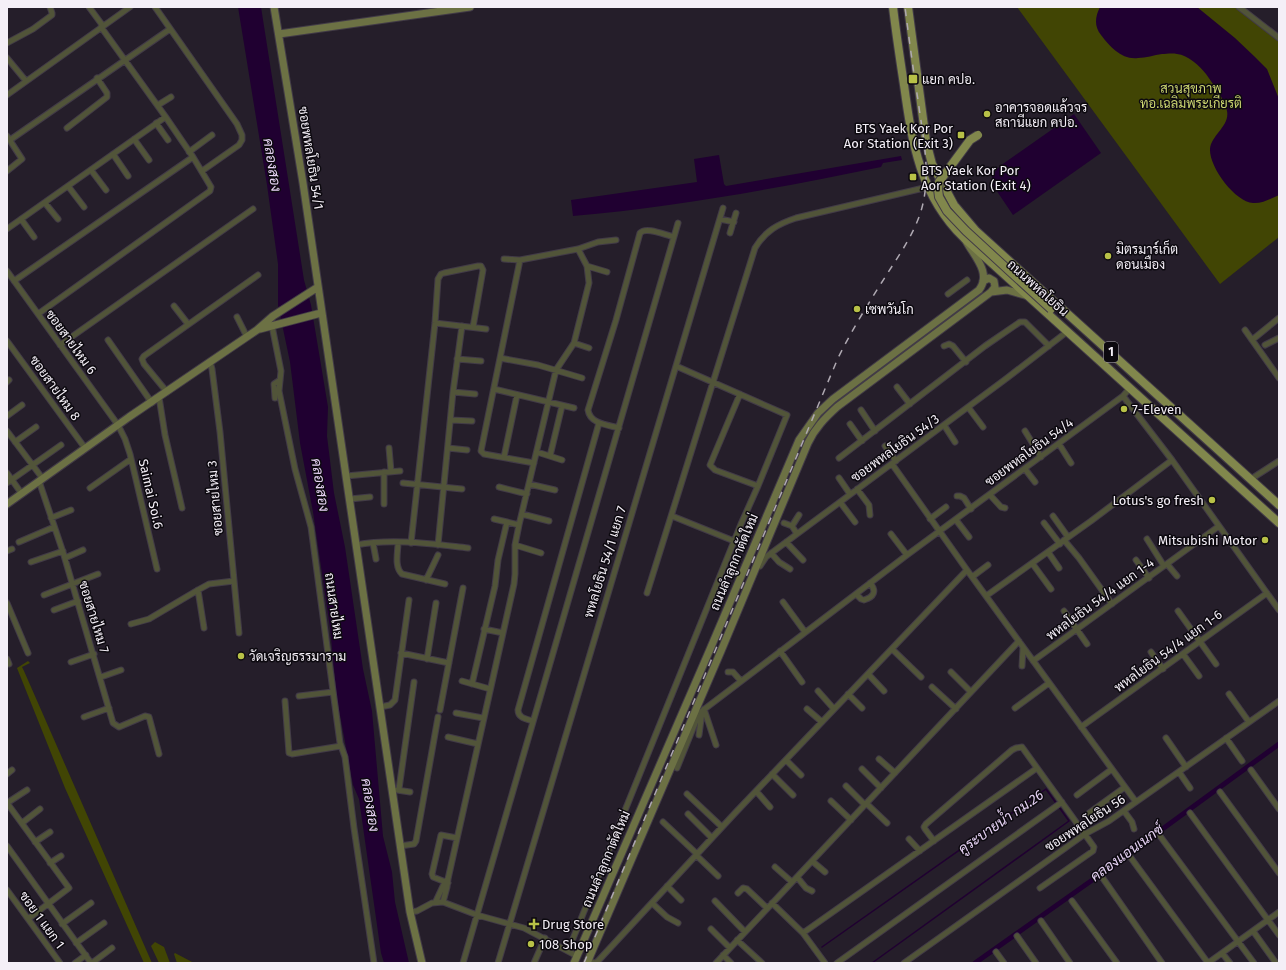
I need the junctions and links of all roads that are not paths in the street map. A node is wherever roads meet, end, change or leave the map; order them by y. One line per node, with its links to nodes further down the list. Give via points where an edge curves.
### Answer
1 (50, 7): 14 (street, via 52,15)
2 (89, 7): 10 (street)
3 (130, 7): 10 (street)
4 (154, 7): 11 (street)
5 (274, 7): 12 (main road, ซอยพหลโยธิน 54/1)
6 (470, 7): 12 (main road)
7 (893, 7): 39 (main road, ถนนพหลโยธิน / 1, via 911,132)
8 (908, 7): 106 (main road, ถนนพหลโยธิน / 1, via 926,141 932,164 950,200 976,231)
9 (1239, 7): 13 (street)
10 (102, 27): 16 (street); 18 (street)
11 (170, 29): 16 (street); 36 (street, via 241,131 242,140 239,145)
12 (279, 34): 67 (main road, ซอยพหลโยธิน 54/1)
13 (1279, 38)
14 (7, 43)
15 (7, 58): 18 (street)
16 (125, 59): 17 (street); 21 (street)
17 (97, 78): 24 (street, via 107,97); 27 (street)
18 (26, 81): 19 (street)
19 (7, 95)
20 (171, 97): 21 (street)
21 (158, 105): 30 (street)
22 (164, 118): 23 (street)
23 (156, 123): 28 (street); 29 (street)
24 (67, 128)
25 (212, 135): 30 (street)
26 (978, 135): 95 (main road, bridge, via 970,140 939,182 942,205 966,231 1051,308)
27 (8, 138): 35 (street, via 22,159)
28 (134, 139): 31 (street); 33 (street)
29 (168, 140)
30 (190, 152): 32 (street)
31 (113, 154): 34 (street); 37 (street)
32 (193, 157): 36 (street); 66 (street)
33 (149, 160)
34 (91, 170): 38 (street); 40 (street)
35 (7, 171)
36 (202, 171): 72 (street, via 211,187 210,191)
37 (128, 176)
38 (68, 186): 41 (street); 42 (street)
39 (928, 187): 55 (main road, ถนนพหลโยธิน / 1, via 942,212); 108 (street, via 807,214 778,224 767,232 755,248)
40 (106, 190)
41 (45, 202): 47 (street); 48 (street)
42 (84, 207)
43 (723, 208): 46 (street, พหลโยธิน 54/1 แยก 7)
44 (253, 209): 91 (street)
45 (736, 213): 49 (street)
46 (720, 218): 49 (street); 102 (street, พหลโยธิน 54/1 แยก 7)
47 (21, 219): 51 (street); 53 (street)
48 (58, 219)
49 (734, 222): 52 (street)
50 (678, 223): 54 (street)
51 (7, 229)
52 (730, 233)
53 (34, 237)
54 (674, 237): 131 (street, via 647,230 640,233 588,410 589,415); 137 (street)
55 (964, 238): 65 (main road, via 983,270); 70 (main road, ถนนพหลโยธิน / 1)
56 (616, 240): 57 (street, via 598,242)
57 (578, 249): 59 (street); 60 (street)
58 (504, 259): 59 (street)
59 (520, 260): 97 (street)
60 (587, 266): 62 (street); 90 (street, via 589,283)
61 (7, 271): 66 (street, ซอยสายไหม 6)
62 (607, 272)
63 (258, 275): 77 (street)
64 (967, 280): 69 (street)
65 (984, 281): 68 (main road, via 989,278 994,281 995,286); 293 (main road, ถนนลำลูกกาตัดใหม่, via 974,294 833,400 807,427 796,446)
66 (14, 282): 72 (street, ซอยสายไหม 6)
67 (318, 287): 73 (main road, ซอยพหลโยธิน 54/1); 82 (main road, via 273,316)
68 (991, 292): 70 (main road, via 1007,290); 296 (main road, ถนนลำลูกกาตัดใหม่, via 837,407 817,427)
69 (948, 294)
70 (1030, 297): 84 (main road, ถนนพหลโยธิน / 1)
71 (174, 306): 77 (street)
72 (38, 314): 91 (street, ซอยสายไหม 6)
73 (318, 314): 78 (main road); 169 (main road, ซอยพหลโยธิน 54/1)
74 (237, 317): 85 (street)
75 (1279, 318): 88 (street)
76 (435, 323): 79 (street); 80 (street, via 440,276 481,266 483,270); 177 (street)
77 (188, 324): 112 (street, via 142,359)
78 (275, 325): 82 (main road); 107 (street, ถนนสายไหม)
79 (462, 326): 80 (street); 98 (street)
80 (473, 328): 81 (street)
81 (486, 329)
82 (257, 330): 85 (main road)
83 (1244, 330): 88 (street)
84 (1068, 331): 94 (street, ซอยพหลโยธิน 54/3); 95 (main road, ถนนพหลโยธิน / 1)
85 (247, 337): 100 (main road)
86 (1279, 338): 92 (street)
87 (108, 340): 121 (street)
88 (1252, 340): 105 (street)
89 (7, 341): 147 (street, ซอยสายไหม 8)
90 (574, 343): 96 (street); 103 (street)
91 (60, 345): 133 (street, ซอยสายไหม 6)
92 (1265, 345)
93 (944, 346): 101 (street, via 953,346)
94 (1049, 346): 101 (street, via 1022,321); 125 (street, ซอยพหลโยธิน 54/3)
95 (1084, 346): 110 (main road, ถนนพหลโยธิน / 1)
96 (589, 348)
97 (500, 358): 103 (street); 111 (street)
98 (457, 359): 99 (street); 113 (street)
99 (481, 361)
100 (210, 362): 112 (main road); 260 (street, ซอยสายไหม 3, via 220,432)
101 (966, 362): 122 (street)
102 (676, 366): 108 (street); 452 (street, พหลโยธิน 54/1 แยก 7)
103 (556, 370): 104 (street); 120 (street)
104 (582, 378)
105 (1279, 378)
106 (1140, 379): 110 (main road); 171 (main road, ถนนพหลโยธิน / 1)
107 (280, 380): 119 (street, via 274,384); 327 (street, ถนนสายไหม, via 279,391 295,469 312,527)
108 (713, 382): 115 (street); 204 (street)
109 (897, 387): 122 (street)
110 (1130, 388): 117 (street, ซอยพหลโยธิน 54/4); 215 (main road, ถนนพหลโยธิน / 1)
111 (494, 389): 116 (street); 153 (street, via 481,451 484,454)
112 (167, 392): 118 (main road)
113 (453, 392): 114 (street); 129 (street)
114 (475, 394)
115 (740, 394): 178 (street, via 786,415); 178 (street, via 710,465 715,470)
116 (517, 395): 120 (street); 153 (street)
117 (1123, 396): 144 (street, ซอยพหลโยธิน 54/4); 158 (street)
118 (159, 397): 121 (main road); 196 (street)
119 (275, 398)
120 (549, 402): 124 (street); 151 (street)
121 (152, 403): 133 (main road)
122 (910, 404): 139 (street)
123 (22, 405): 128 (street)
124 (562, 406): 126 (street); 152 (street)
125 (968, 407): 134 (street, ซอยพหลโยธิน 54/3); 136 (street)
126 (574, 408)
127 (861, 410): 139 (street)
128 (7, 416)
129 (450, 420): 130 (street); 149 (street)
130 (472, 421)
131 (599, 423): 137 (street); 347 (street, via 518,710 520,716)
132 (850, 424): 141 (street)
133 (118, 425): 147 (main road); 156 (street, Saimai Soi.6)
134 (944, 425): 143 (street); 160 (street, ซอยพหลโยธิน 54/3)
135 (36, 427): 142 (street)
136 (983, 427)
137 (619, 428): 347 (street)
138 (7, 431): 142 (street, ซอยสายไหม 7)
139 (875, 431): 141 (street)
140 (1025, 431): 154 (street)
141 (862, 441): 155 (street)
142 (15, 442): 163 (street, ซอยสายไหม 7)
143 (955, 442)
144 (1059, 444): 154 (street, ซอยพหลโยธิน 54/4); 162 (street)
145 (61, 445): 163 (street)
146 (885, 446): 160 (street)
147 (85, 448): 172 (main road)
148 (389, 448): 167 (street)
149 (448, 448): 150 (street); 179 (street)
150 (467, 450)
151 (537, 452): 152 (street); 161 (street)
152 (550, 456): 157 (street)
153 (504, 457): 161 (street)
154 (1041, 457): 164 (street, ซอยพหลโยธิน 54/4)
155 (839, 458)
156 (131, 459): 181 (street); 252 (street, Saimai Soi.6)
157 (562, 460)
158 (1172, 460): 218 (street); 225 (street)
159 (1279, 461): 171 (street)
160 (894, 462): 182 (street, ซอยพหลโยธิน 54/3); 208 (street)
161 (534, 463): 176 (street)
162 (1071, 463)
163 (33, 466): 172 (street, ซอยสายไหม 7); 173 (street)
164 (1025, 469): 174 (street); 188 (street, ซอยพหลโยธิน 54/4)
165 (400, 471): 167 (street)
166 (384, 472): 167 (street); 169 (street); 194 (street)
167 (391, 472)
168 (7, 473): 173 (street)
169 (346, 476): 191 (main road, ซอยพหลโยธิน 54/1)
170 (839, 478): 187 (street)
171 (1251, 479): 195 (main road, ถนนพหลโยธิน / 1)
172 (41, 480): 185 (main road); 206 (street, ซอยสายไหม 7)
173 (9, 481): 185 (street)
174 (1035, 482)
175 (403, 484): 177 (street)
176 (529, 484): 184 (street); 186 (street)
177 (416, 485): 179 (street); 231 (street)
178 (758, 486): 226 (street)
179 (444, 487): 183 (street); 233 (street)
180 (499, 487): 186 (street)
181 (90, 488)
182 (857, 489): 187 (street, ซอยพหลโยธิน 54/3); 203 (street, via 869,505)
183 (462, 490)
184 (555, 490)
185 (22, 494): 193 (main road)
186 (527, 494): 201 (street)
187 (850, 494): 192 (street, ซอยพหลโยธิน 54/3)
188 (990, 495): 198 (street); 199 (street, ซอยพหลโยธิน 54/4)
189 (370, 496): 191 (street)
190 (957, 496): 199 (street, via 964,498)
191 (350, 499): 232 (main road, ซอยพหลโยธิน 54/1)
192 (840, 502): 212 (street); 221 (street, ซอยพหลโยธิน 54/3)
193 (7, 504)
194 (384, 504)
195 (1279, 505)
196 (182, 508)
197 (946, 508): 208 (street)
198 (1005, 508)
199 (971, 509): 209 (street, ซอยพหลโยธิน 54/4)
200 (71, 510): 206 (street)
201 (522, 514): 210 (street); 216 (street)
202 (799, 515): 217 (street)
203 (870, 515)
204 (672, 516): 226 (street); 267 (street)
205 (1053, 516): 225 (street)
206 (52, 518): 219 (street, ซอยสายไหม 7)
207 (494, 519): 211 (street)
208 (930, 519): 220 (street)
209 (956, 520): 220 (street, ซอยพหลโยธิน 54/4); 223 (street)
210 (549, 521)
211 (507, 522): 216 (street); 285 (street)
212 (855, 522)
213 (784, 523): 217 (street)
214 (1044, 523): 225 (street)
215 (1279, 523)
216 (519, 525): 234 (street)
217 (792, 526): 221 (street)
218 (1219, 526): 250 (street, พหลโยธิน 54/4 แยก 1-4); 269 (street)
219 (54, 527): 227 (street); 237 (street, ซอยสายไหม 7)
220 (940, 532): 242 (street, ซอยพหลโยธิน 54/4); 254 (street)
221 (797, 534): 228 (street, ซอยพหลโยธิน 54/3)
222 (891, 534): 242 (street)
223 (969, 537)
224 (1147, 539): 250 (street)
225 (1064, 540): 238 (street); 278 (street)
226 (734, 541): 465 (street)
227 (19, 542)
228 (786, 542): 240 (street, ซอยพหลโยธิน 54/3); 245 (street)
229 (373, 543): 230 (street); 232 (street); 244 (street)
230 (398, 543): 231 (street); 259 (street, via 399,572)
231 (411, 543): 233 (street)
232 (356, 545): 334 (main road, ซอยพหลโยธิน 54/1)
233 (438, 545): 235 (street)
234 (515, 545): 239 (street); 289 (street, via 514,579)
235 (468, 548)
236 (83, 550): 243 (street)
237 (62, 551): 243 (street, ซอยสายไหม 7); 247 (street)
238 (1048, 552): 248 (street); 251 (street)
239 (541, 553)
240 (771, 553): 253 (street); 268 (street, ซอยพหลโยธิน 54/3, via 761,563)
241 (438, 555): 259 (street)
242 (907, 555): 261 (street, ซอยพหลโยธิน 54/4)
243 (65, 558): 262 (street, ซอยสายไหม 7)
244 (376, 559)
245 (803, 560)
246 (1136, 560): 258 (street)
247 (31, 562)
248 (1032, 563): 265 (street); 272 (street)
249 (988, 565): 257 (street)
250 (1166, 565): 256 (street); 258 (street, พหลโยธิน 54/4 แยก 1-4)
251 (1059, 568)
252 (157, 569)
253 (790, 569)
254 (967, 570): 257 (street); 295 (street)
255 (98, 574): 262 (street)
256 (1177, 576)
257 (972, 577): 272 (street)
258 (1149, 578): 278 (street, พหลโยธิน 54/4 แยก 1-4)
259 (426, 580): 263 (street)
260 (234, 581): 266 (street, via 209,584); 288 (street, ซอยสายไหม 3)
261 (870, 583): 270 (street, ซอยพหลโยธิน 54/4); 270 (street, via 874,589 872,595 864,600)
262 (73, 584): 271 (street); 274 (street, ซอยสายไหม 7)
263 (445, 584)
264 (463, 588): 306 (street)
265 (1051, 589)
266 (198, 590): 283 (street, via 149,619); 284 (street)
267 (647, 593)
268 (748, 593)
269 (1267, 593): 280 (street); 291 (street, พหลโยธิน 54/4 แยก 1-6)
270 (856, 594): 287 (street, ซอยพหลโยธิน 54/4)
271 (44, 595)
272 (986, 596): 290 (street)
273 (409, 600): 300 (street)
274 (78, 601): 279 (street); 301 (street, ซอยสายไหม 7)
275 (783, 602): 287 (street)
276 (7, 603): 299 (street)
277 (436, 603): 303 (street)
278 (1112, 604): 286 (street, พหลโยธิน 54/4 แยก 1-4)
279 (54, 610)
280 (1279, 610)
281 (1064, 611): 286 (street)
282 (1178, 611): 291 (street)
283 (131, 624)
284 (204, 628)
285 (484, 629): 289 (street); 322 (street)
286 (1077, 630): 292 (street); 304 (street, พหลโยธิน 54/4 แยก 1-4)
287 (805, 632): 297 (street, ซอยพหลโยธิน 54/4)
288 (239, 633)
289 (503, 633): 324 (street)
290 (1019, 641): 294 (street); 328 (street)
291 (1200, 641): 302 (street, พหลโยธิน 54/4 แยก 1-6); 307 (street)
292 (1087, 644)
293 (711, 647): 296 (main road); 470 (main road, ถนนลำลูกกาตัดใหม่)
294 (1023, 648): 304 (street); 308 (street)
295 (892, 649): 313 (street); 316 (street)
296 (721, 651): 471 (main road, ถนนลำลูกกาตัดใหม่)
297 (780, 652): 318 (street, ซอยพหลโยธิน 54/4); 320 (street)
298 (1151, 652): 309 (street)
299 (28, 653)
300 (401, 653): 303 (street); 334 (street, via 395,700 390,705)
301 (94, 654): 305 (street); 315 (street, ซอยสายไหม 7)
302 (1183, 654): 309 (street, พหลโยธิน 54/4 แยก 1-6); 314 (street)
303 (427, 659): 306 (street)
304 (1033, 661): 321 (street)
305 (71, 662)
306 (449, 663): 340 (street)
307 (1216, 664)
308 (1022, 666)
309 (1163, 669): 350 (street, พหลโยธิน 54/4 แยก 1-6)
310 (121, 670): 315 (street)
311 (728, 672): 318 (street, via 733,672)
312 (951, 672): 328 (street)
313 (868, 674): 326 (street); 329 (street)
314 (1199, 676)
315 (101, 677): 335 (street, ซอยสายไหม 7)
316 (921, 677)
317 (462, 681): 322 (street)
318 (741, 681): 341 (street, ซอยพหลโยธิน 54/4)
319 (414, 682): 379 (street)
320 (802, 682)
321 (1049, 683): 337 (street); 350 (street)
322 (472, 684): 324 (street)
323 (932, 687): 339 (street)
324 (490, 689): 346 (street)
325 (818, 691): 342 (street)
326 (884, 691)
327 (333, 692): 331 (street); 356 (street, ถนนสายไหม)
328 (971, 692): 339 (street)
329 (848, 694): 336 (street); 342 (street)
330 (1229, 694): 349 (street)
331 (299, 696)
332 (285, 701): 356 (street, via 289,753)
333 (1279, 701): 349 (street, ซอยพหลโยธิน 56)
334 (380, 707): 379 (main road, ซอยพหลโยธิน 54/1)
335 (109, 708): 344 (street); 358 (street, ซอยสายไหม 7, via 113,723 119,727 145,716 149,717)
336 (862, 708)
337 (1015, 708)
338 (807, 709): 348 (street)
339 (956, 709): 370 (street)
340 (440, 710)
341 (703, 710): 351 (street); 357 (street); 363 (street, via 698,716)
342 (834, 710): 348 (street)
343 (456, 712): 346 (street)
344 (84, 717)
345 (438, 717): 413 (street, via 416,841 414,844)
346 (483, 718): 355 (street)
347 (533, 721): 445 (street)
348 (822, 722): 360 (street)
349 (1249, 722): 354 (street, ซอยพหลโยธิน 56)
350 (1082, 727): 366 (street)
351 (699, 735)
352 (448, 737): 355 (street)
353 (1166, 738): 362 (street)
354 (1226, 738): 361 (street); 362 (street, ซอยพหลโยธิน 56)
355 (478, 744): 407 (street)
356 (341, 746): 475 (street, ถนนสายไหม, via 345,757)
357 (716, 746)
358 (159, 754)
359 (879, 759): 370 (street)
360 (786, 760): 372 (street); 373 (street)
361 (1242, 761)
362 (1186, 767): 369 (street, ซอยพหลโยธิน 56)
363 (677, 768)
364 (1038, 768): 390 (street); 410 (street); 410 (street, via 1022,747 1012,750 924,826)
365 (862, 769): 376 (street)
366 (1112, 769): 375 (street); 385 (street)
367 (12, 770): 371 (street)
368 (1251, 770): 392 (street)
369 (1179, 772): 377 (street); 387 (street, ซอยพหลโยธิน 56)
370 (895, 773): 376 (street)
371 (7, 774)
372 (772, 774): 380 (street); 384 (street)
373 (801, 775)
374 (846, 786): 389 (street)
375 (1125, 787): 387 (street); 395 (street)
376 (881, 788): 389 (street)
377 (1190, 788)
378 (27, 790): 388 (street)
379 (396, 790): 381 (street); 413 (main road, ซอยพหลโยธิน 54/1)
380 (756, 791): 391 (street); 402 (street)
381 (410, 792)
382 (1220, 792): 422 (street)
383 (687, 794): 402 (street)
384 (793, 795)
385 (1077, 796)
386 (831, 801): 398 (street)
387 (1136, 802): 394 (street, ซอยพหลโยธิน 56)
388 (7, 803): 400 (street)
389 (866, 804): 398 (street); 401 (street)
390 (1059, 804): 405 (street); 485 (street)
391 (770, 807)
392 (1279, 809)
393 (40, 810): 400 (street)
394 (1124, 811): 403 (street); 405 (street, ซอยพหลโยธิน 56)
395 (1090, 813)
396 (1190, 813): 447 (street)
397 (688, 814): 408 (street)
398 (851, 820): 418 (street)
399 (663, 822): 415 (street)
400 (22, 823): 411 (street)
401 (888, 823)
402 (722, 827): 408 (street)
403 (1134, 829)
404 (50, 832): 411 (street)
405 (1085, 834): 429 (street, via 1093,846 1093,851); 486 (street, ซอยพหลโยธิน 56)
406 (1160, 836): 461 (street)
407 (457, 838): 426 (street); 426 (street, via 443,834 441,836 432,874 433,877)
408 (712, 838): 415 (street)
409 (909, 839): 414 (street)
410 (934, 841): 414 (street)
411 (35, 842): 419 (street)
412 (7, 846): 441 (street)
413 (400, 846): 443 (main road, ซอยพหลโยธิน 54/1)
414 (920, 851): 456 (street)
415 (696, 854): 423 (street); 428 (street)
416 (61, 856): 419 (street)
417 (1130, 858): 492 (street)
418 (812, 861): 421 (street); 424 (street)
419 (50, 863): 441 (street, via 69,888)
420 (775, 867): 427 (street)
421 (825, 872)
422 (1279, 873)
423 (718, 876)
424 (797, 877): 427 (street); 431 (street)
425 (1102, 877): 491 (street)
426 (447, 881): 434 (street); 437 (street)
427 (792, 882): 440 (street)
428 (667, 886): 433 (street); 439 (street)
429 (1040, 888)
430 (7, 890): 446 (street, ซอย 1 แยก 1)
431 (812, 891)
432 (738, 892): 442 (street, via 743,888 747,889)
433 (681, 900)
434 (436, 901): 437 (street); 443 (street)
435 (715, 901): 455 (street)
436 (1072, 901): 490 (street)
437 (443, 902): 445 (street)
438 (91, 903): 451 (street)
439 (652, 903): 450 (street); 471 (street, via 598,961)
440 (772, 903): 442 (street); 456 (street)
441 (48, 904): 446 (street); 451 (street)
442 (767, 908): 455 (street)
443 (410, 912): 476 (main road, ซอยพหลโยธิน 54/1)
444 (1279, 912): 447 (street)
445 (477, 915): 452 (street); 477 (street)
446 (28, 919): 472 (street, ซอย 1 แยก 1)
447 (1268, 920): 454 (street); 457 (street)
448 (1041, 922): 489 (street)
449 (104, 923): 462 (street)
450 (678, 923)
451 (62, 924): 462 (street)
452 (510, 924): 459 (street); 478 (street, พหลโยธิน 54/1 แยก 7)
453 (711, 929): 464 (street)
454 (1253, 931): 461 (street); 495 (street)
455 (745, 932): 460 (street)
456 (803, 933): 484 (street)
457 (1279, 935)
458 (1016, 936): 488 (street)
459 (545, 938): 465 (street); 479 (street)
460 (737, 940): 464 (street); 483 (street)
461 (1238, 942): 467 (street); 494 (street)
462 (76, 943): 468 (street)
463 (112, 948): 474 (street)
464 (730, 948): 469 (street)
465 (568, 951): 470 (street)
466 (996, 952): 487 (street)
467 (1222, 953): 492 (street); 493 (street)
468 (86, 955): 473 (street); 474 (street)
469 (723, 955): 481 (street); 482 (street)
470 (577, 956): 480 (main road, ถนนลำลูกกาตัดใหม่)
471 (588, 962)
472 (60, 963)
473 (76, 963)
474 (91, 963)
475 (374, 963)
476 (422, 963)
477 (463, 963)
478 (498, 963)
479 (534, 963)
480 (574, 963)
481 (716, 963)
482 (732, 963)
483 (762, 963)
484 (825, 963)
485 (837, 963)
486 (904, 963)
487 (1004, 963)
488 (1036, 963)
489 (1070, 963)
490 (1117, 963)
491 (1162, 963)
492 (1208, 963)
493 (1230, 963)
494 (1254, 963)
495 (1276, 963)

